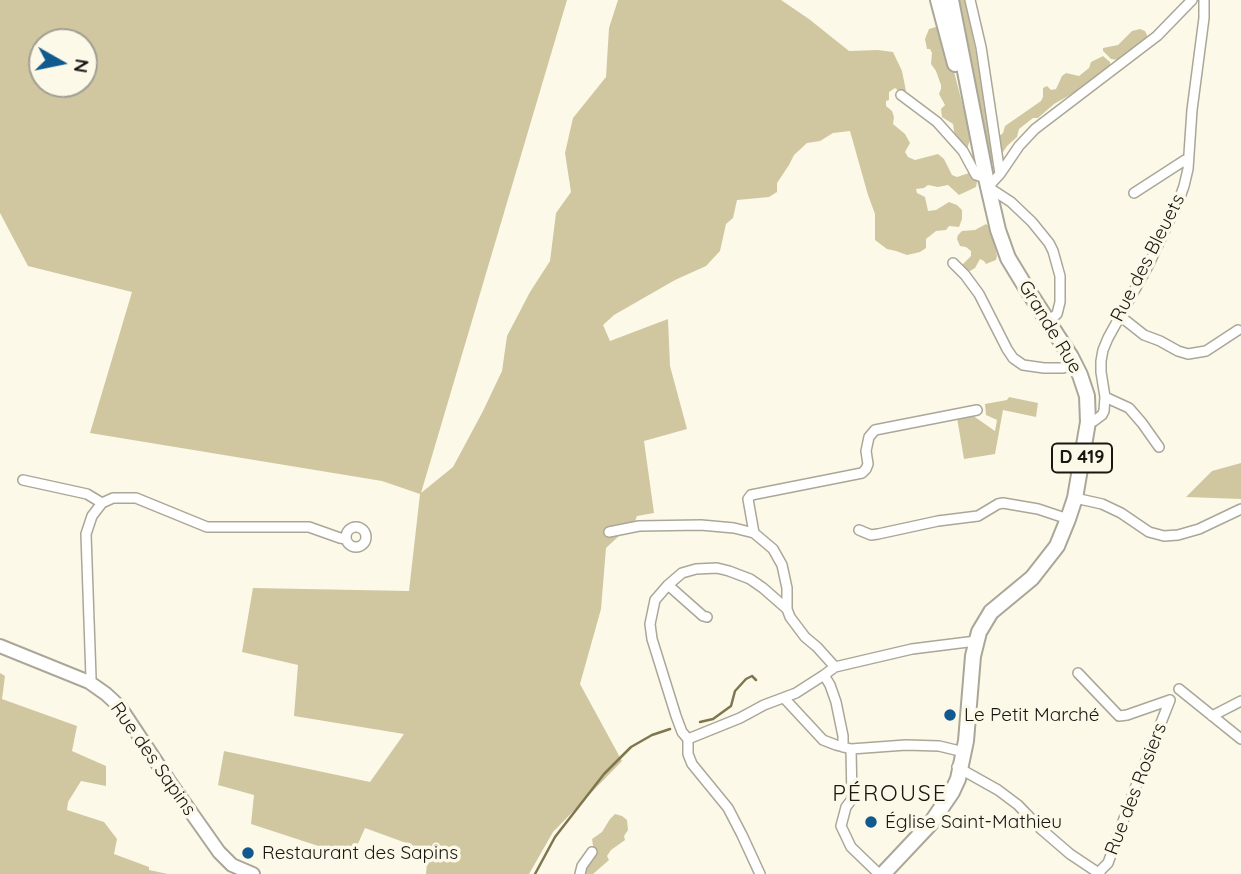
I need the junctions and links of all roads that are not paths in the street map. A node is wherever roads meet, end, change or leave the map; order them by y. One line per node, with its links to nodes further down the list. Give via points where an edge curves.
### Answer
1 (938, 0): 7 (main road, D 419)
2 (951, 0): 7 (main road, D 419)
3 (970, 0): 9 (street, via 981,47)
4 (1192, 0): 9 (street, via 1157,36 1035,129)
5 (1204, 0): 8 (street, Rue des Bleuets)
6 (901, 95): 9 (street, via 937,122 963,151 976,175)
7 (967, 98): 9 (main road, Grande Rue / D 419)
8 (1188, 160): 10 (street); 12 (street, Rue des Bleuets, via 1179,201)
9 (992, 180): 13 (main road, Grande Rue / D 419, via 998,230 1008,258); 13 (street, via 1053,251 1060,276 1060,302)
10 (1133, 193)
11 (953, 264): 15 (street, via 979,293 1013,358 1023,365 1044,368)
12 (1120, 316): 14 (street, via 1144,335 1188,354 1206,351); 16 (street, Rue des Bleuets, via 1103,350)
13 (1048, 321): 15 (main road, Grande Rue / D 419)
14 (1237, 330)
15 (1075, 365): 18 (main road, Grande Rue / D 419, via 1087,396)
16 (1105, 397): 18 (street, via 1102,415); 19 (street, via 1129,408)
17 (977, 410): 27 (street, via 875,430 869,437 862,473 751,495)
18 (1088, 422): 21 (main road, Grande Rue / D 419)
19 (1159, 447)
20 (23, 480): 22 (street, via 87,494)
21 (1075, 498): 23 (street, via 1102,504 1164,536 1199,529); 24 (main road, Grande Rue / D 419)
22 (102, 503): 28 (street, via 136,498 207,527 309,527); 37 (street, via 86,534)
23 (1241, 509)
24 (1068, 519): 25 (street, via 998,503 978,516 878,534); 32 (main road, Grande Rue / D 419, via 1052,553 1032,578 991,612)
25 (859, 530)
26 (609, 532): 27 (street, via 689,525)
27 (754, 533): 30 (street, via 773,549 782,565)
28 (346, 539)
29 (668, 585): 30 (street, via 696,569 729,570 750,579); 31 (street); 42 (street, via 655,600 650,624 676,716)
30 (787, 610): 34 (street, via 805,637)
31 (707, 617)
32 (976, 641): 34 (street); 45 (main road, Grande Rue / D 419)
33 (0, 646): 37 (street, Rue des Sapins)
34 (835, 667): 36 (street)
35 (1078, 673): 51 (street, Rue des Rosiers, via 1119,716 1170,700 1108,863)
36 (824, 675): 39 (street); 44 (street)
37 (89, 682): 47 (street, Rue des Sapins, via 120,707 219,852 232,865)
38 (1179, 689): 41 (street)
39 (784, 698): 42 (street); 44 (street, via 823,740)
40 (1241, 701): 41 (street)
41 (1212, 716): 43 (street)
42 (688, 739): 49 (street, via 692,764 728,808)
43 (1241, 739)
44 (847, 748): 45 (street, via 939,746); 50 (street, via 852,799 841,826 846,840)
45 (961, 763): 50 (main road, via 926,817); 51 (street)
46 (592, 852): 48 (street)
47 (253, 874)
48 (580, 874)
49 (760, 874)
50 (879, 874)
51 (1098, 874)

